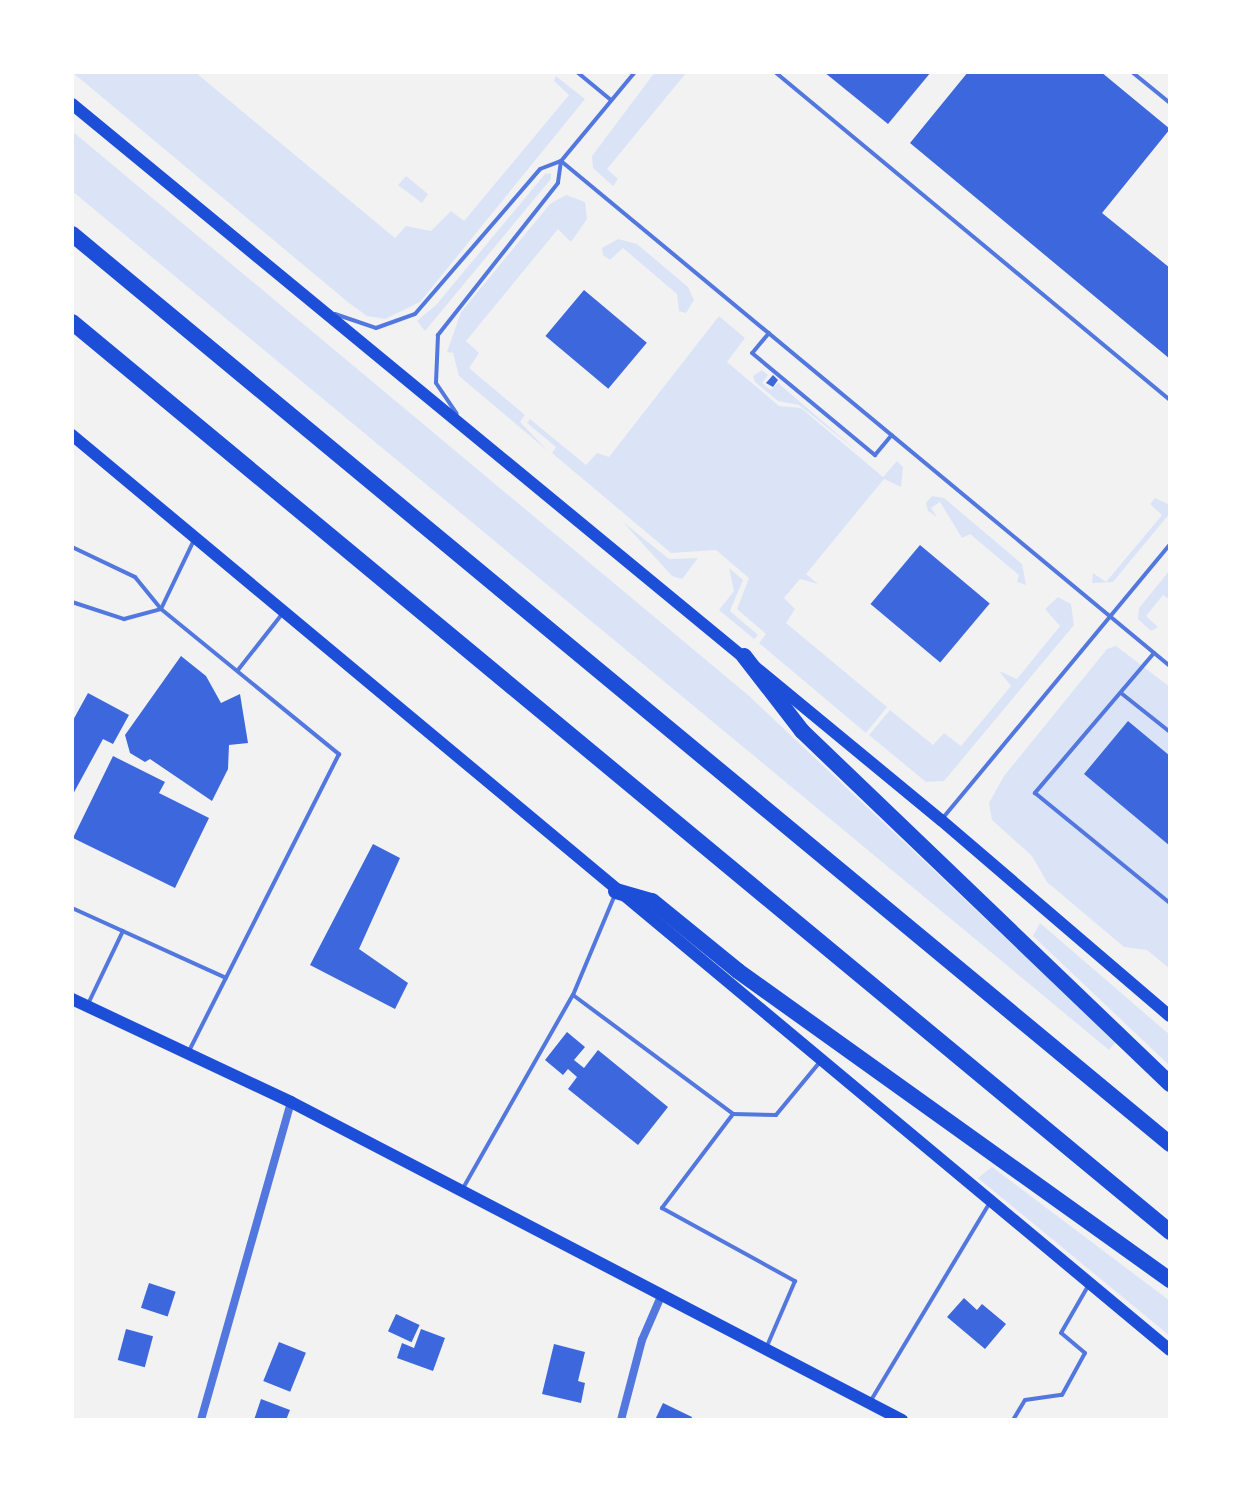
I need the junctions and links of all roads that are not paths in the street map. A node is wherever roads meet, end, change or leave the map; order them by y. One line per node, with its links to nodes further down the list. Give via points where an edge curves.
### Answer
1 (577, 72): 5 (lane)
2 (635, 72): 5 (lane)
3 (775, 72): 13 (lane)
4 (1132, 72): 6 (lane)
5 (611, 100): 8 (lane)
6 (1170, 103)
7 (72, 104): 10 (main road)
8 (561, 161): 10 (lane, via 540,169 433,297 398,323 359,326); 12 (lane); 16 (lane, via 558,183 451,312 434,346 441,394)
9 (72, 234): 45 (highway)
10 (294, 288): 16 (main road)
11 (72, 322): 48 (highway)
12 (769, 333): 15 (lane); 15 (lane, via 752,353 875,455)
13 (1170, 400)
14 (72, 435): 17 (main road)
15 (892, 435): 23 (lane)
16 (511, 470): 25 (main road)
17 (196, 535): 21 (lane); 22 (main road)
18 (1170, 544): 23 (lane)
19 (72, 547): 21 (lane, via 135,577)
20 (72, 602): 21 (lane, via 124,619)
21 (161, 609): 27 (lane)
22 (283, 612): 27 (lane); 31 (main road)
23 (1110, 616): 24 (lane); 30 (lane)
24 (1154, 653): 26 (lane); 28 (lane)
25 (744, 656): 30 (main road); 42 (highway, via 802,731)
26 (1170, 666)
27 (237, 671): 35 (lane, via 339,754)
28 (1121, 693): 29 (lane); 32 (lane, via 1035,793)
29 (1170, 732)
30 (941, 820): 39 (main road)
31 (616, 891): 36 (lane); 41 (main road); 49 (highway, via 652,901 738,971)
32 (1170, 903)
33 (72, 908): 34 (lane)
34 (123, 931): 35 (lane); 38 (lane)
35 (226, 978): 40 (lane)
36 (573, 995): 44 (lane); 46 (lane)
37 (72, 999): 38 (main road)
38 (87, 1007): 40 (main road)
39 (1170, 1016)
40 (188, 1053): 43 (main road)
41 (821, 1061): 44 (lane, via 776,1115); 47 (main road)
42 (1170, 1084)
43 (291, 1102): 46 (main road); 55 (street)
44 (733, 1114): 52 (lane, via 662,1208 795,1281)
45 (1170, 1144)
46 (461, 1190): 51 (main road)
47 (990, 1202): 50 (main road); 54 (lane)
48 (1170, 1232)
49 (1170, 1280)
50 (1090, 1284): 53 (main road); 58 (lane, via 1061,1333 1085,1353 1062,1395 1025,1400)
51 (662, 1294): 52 (main road); 56 (street, via 642,1340)
52 (766, 1348): 54 (main road)
53 (1170, 1350)
54 (870, 1403): 57 (main road)
55 (201, 1420)
56 (621, 1420)
57 (902, 1420)
58 (1013, 1420)

